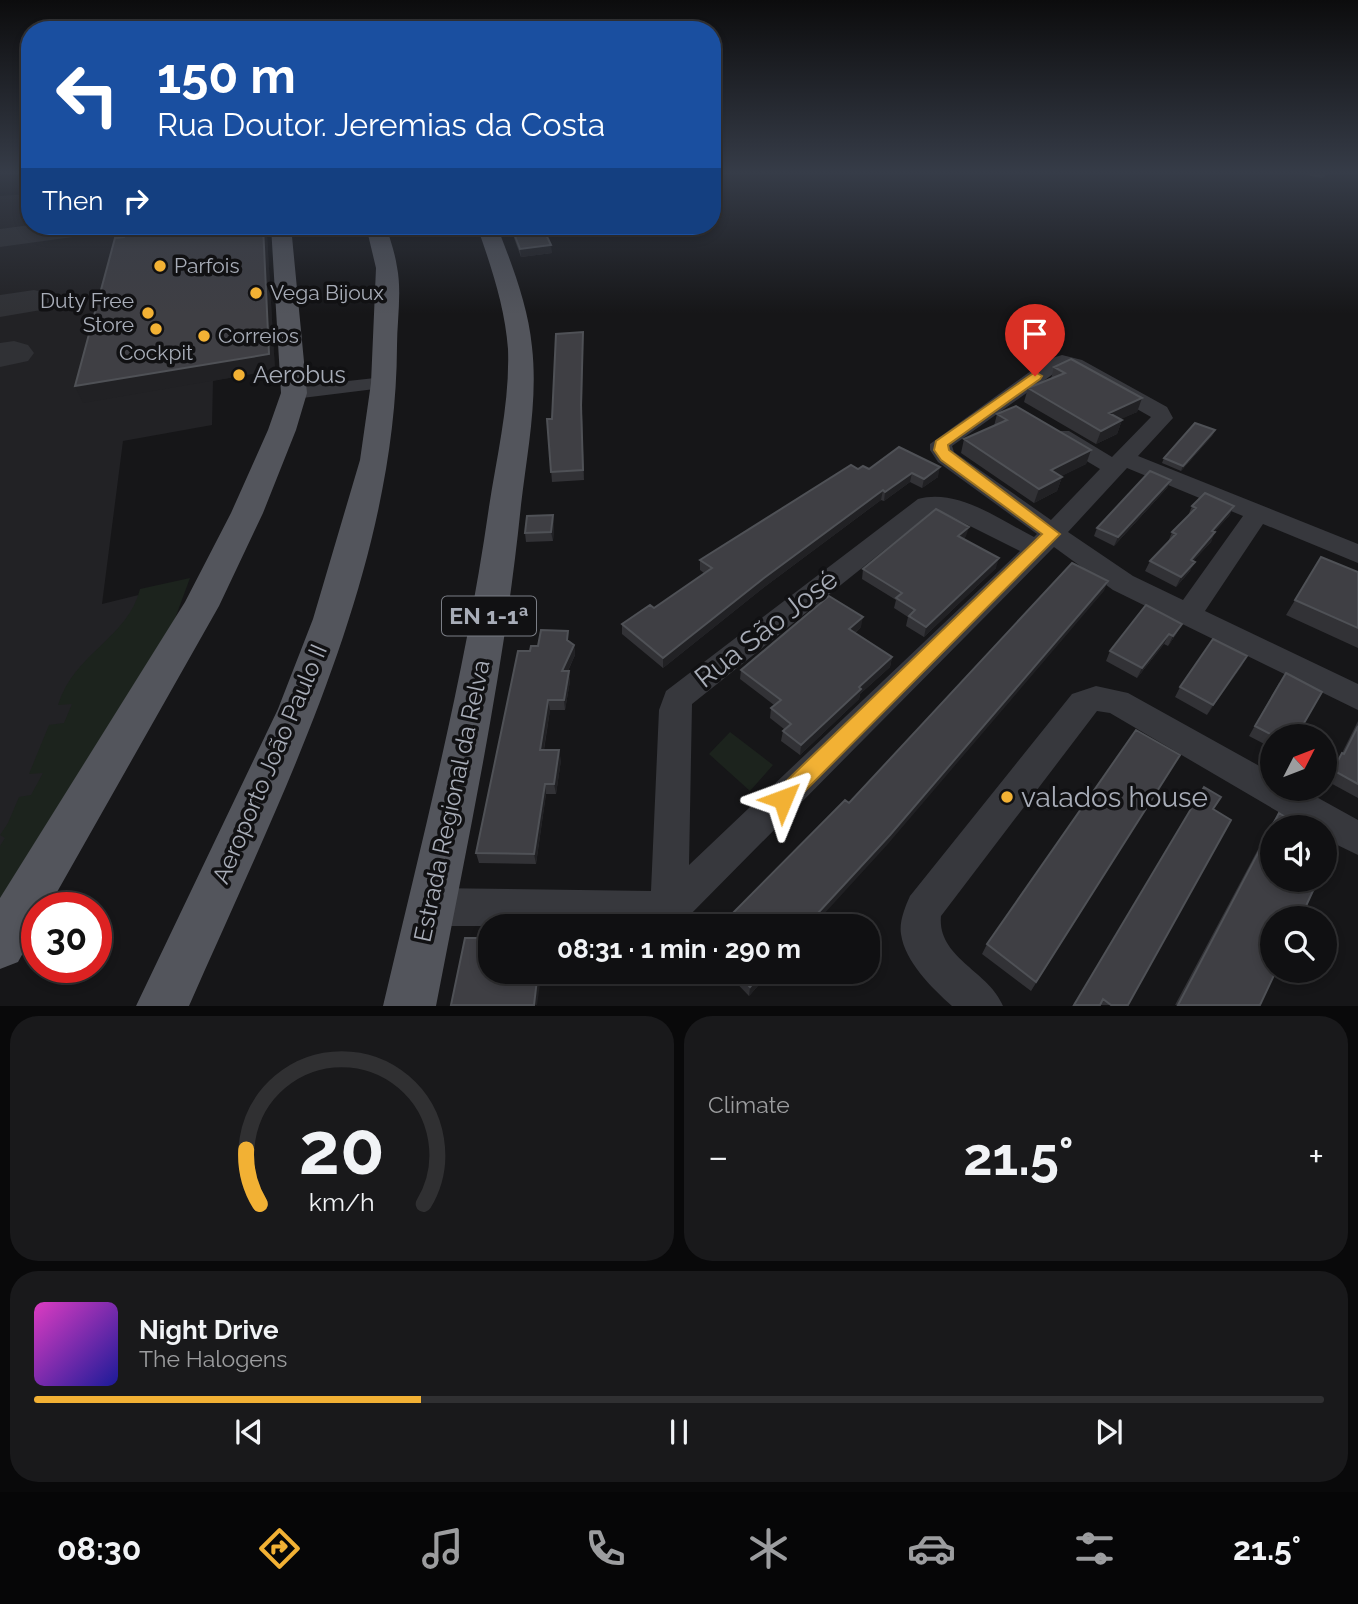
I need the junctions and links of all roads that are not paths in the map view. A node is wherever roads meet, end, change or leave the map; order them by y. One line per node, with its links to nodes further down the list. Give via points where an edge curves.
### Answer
1 (282, 235): 5 (main road)
2 (378, 235): 4 (main road, Aeroporto João Paulo II, via 387,268)
3 (490, 235): 16 (main road, Estrada Regional da Relva / EN 1-1ª, via 516,316 519,381 503,529 482,661)
4 (384, 383): 5 (street); 19 (main road, Aeroporto João Paulo II, via 375,460 331,618 299,709)
5 (294, 393): 18 (main road, via 247,513 201,606)
6 (1000, 400): 7 (street); 9 (street, via 1053,364 1075,365 1159,412 1162,418); 11 (street, via 941,444 941,450)
7 (1023, 414)
8 (1046, 427): 9 (street)
9 (1119, 463): 10 (street); 11 (street)
10 (1258, 513): 12 (street); 13 (street)
11 (1045, 541): 13 (street); 17 (street); 17 (street, Rua São José, via 949,505 927,504 685,691 674,710)
12 (1358, 554)
13 (1187, 616): 14 (street)
14 (1358, 698)
15 (1358, 839): 21 (street, via 1116,702 1096,698 1083,703 923,909 920,933 938,966)
16 (430, 907): 17 (street); 20 (main road, Estrada Regional da Relva / EN 1-1ª)
17 (668, 910)
18 (0, 944)
19 (162, 1006)
20 (408, 1006)
21 (983, 1006)

